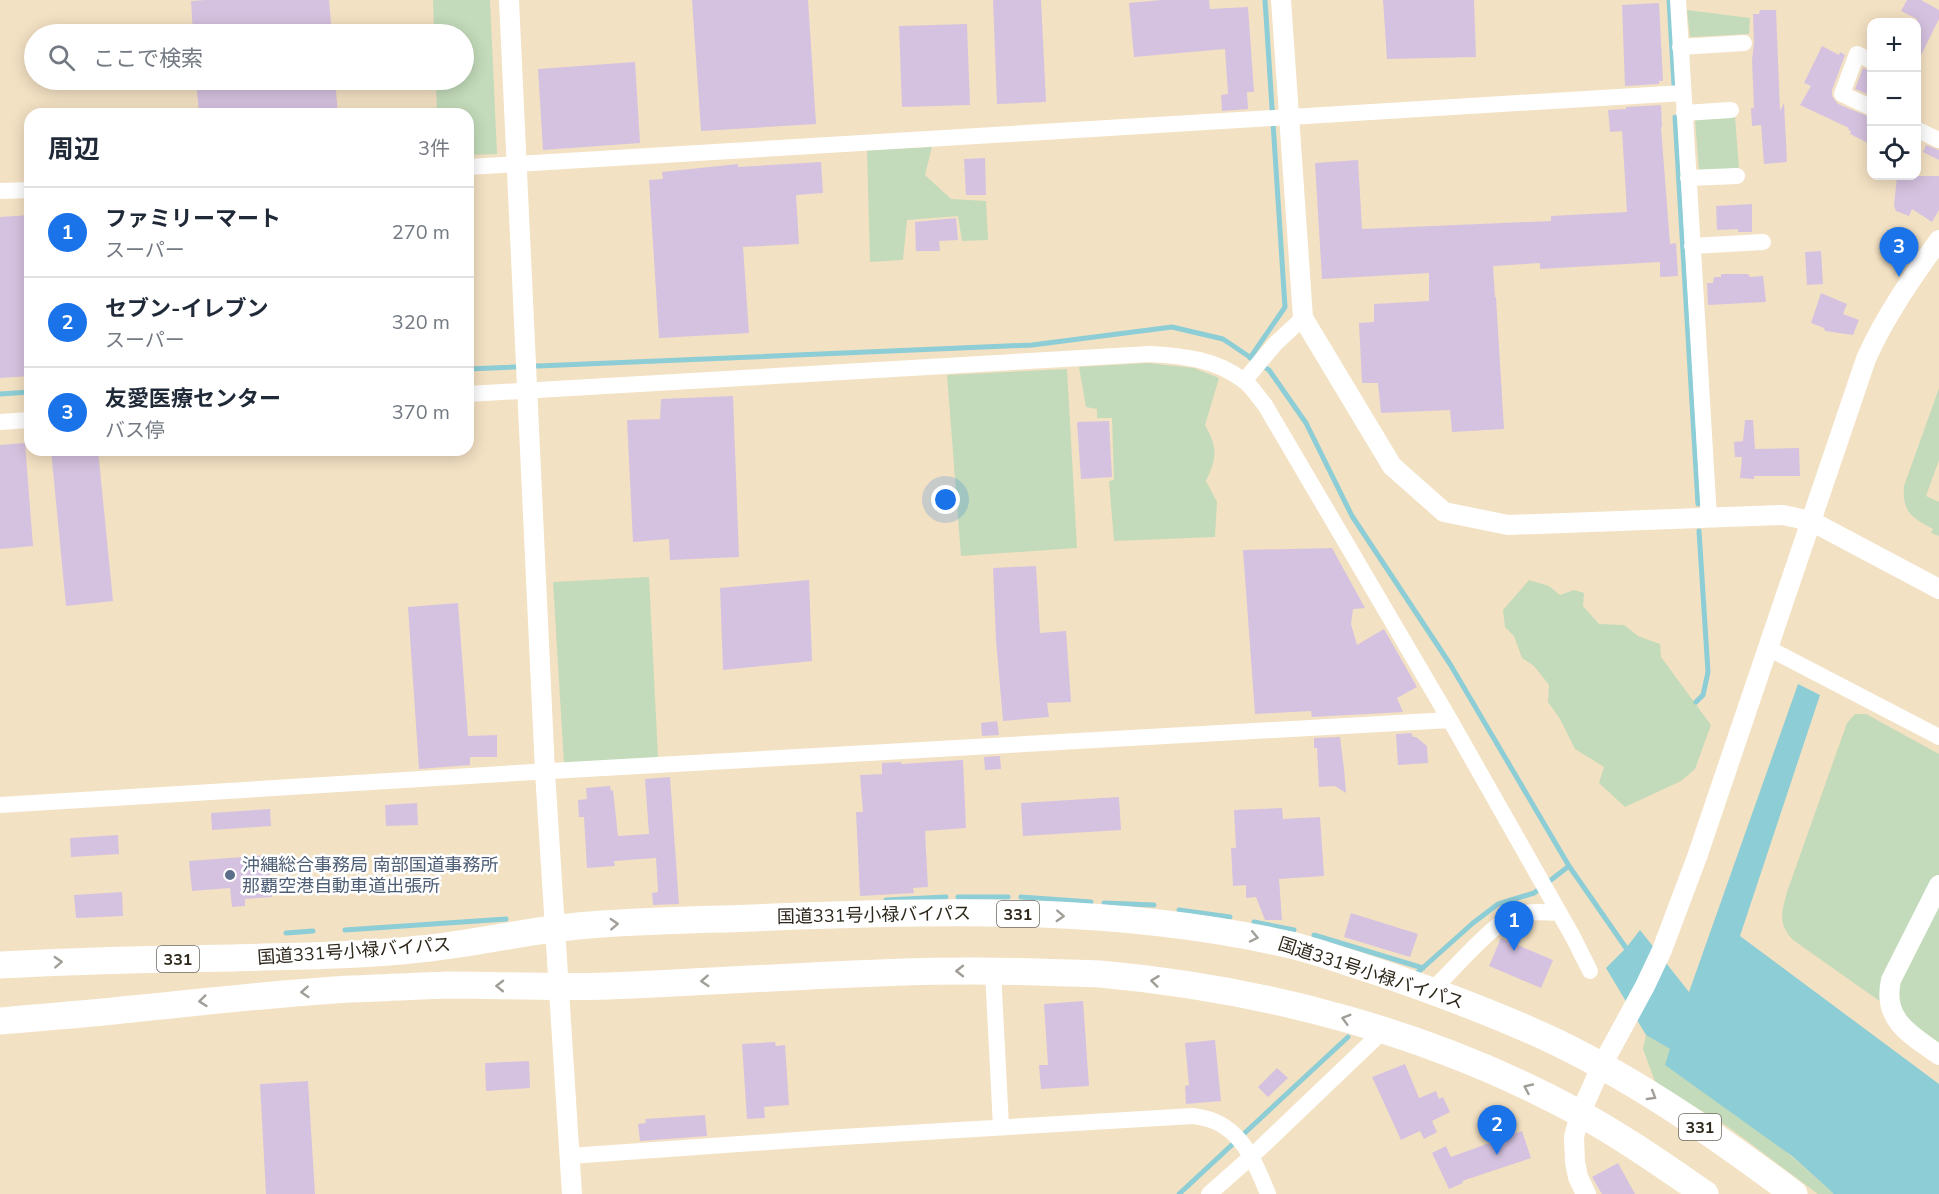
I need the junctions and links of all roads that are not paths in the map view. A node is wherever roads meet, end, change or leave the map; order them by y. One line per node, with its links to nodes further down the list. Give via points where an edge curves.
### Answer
1 (509, 0): 14 (street)
2 (1281, 0): 11 (street)
3 (1678, 0): 5 (street)
4 (1744, 43): 5 (street)
5 (1680, 47): 7 (street)
6 (1867, 59): 8 (street, via 1857,54 1842,94)
7 (1683, 93): 10 (street); 11 (street)
8 (1867, 106)
9 (1731, 110): 10 (street)
10 (1684, 113): 17 (street)
11 (1288, 116): 14 (street); 23 (street)
12 (1921, 131): 13 (street)
13 (1939, 140)
14 (516, 164): 15 (street); 25 (street)
15 (474, 166)
16 (1737, 176): 17 (street)
17 (1688, 178): 22 (street)
18 (24, 190): 19 (street)
19 (0, 192)
20 (1939, 240): 30 (street, via 1892,310 1866,359)
21 (1764, 242): 22 (street)
22 (1692, 246): 29 (street)
23 (1303, 318): 24 (street); 29 (street, via 1392,466 1444,512 1508,525)
24 (1244, 381): 25 (street, via 1217,365 1187,356 1150,354); 33 (street, via 1265,405)
25 (526, 391): 26 (street); 35 (street)
26 (474, 394)
27 (24, 420): 28 (street)
28 (0, 422)
29 (1709, 518): 30 (street, via 1783,515)
30 (1811, 521): 31 (street); 32 (street)
31 (1939, 589)
32 (1768, 648): 34 (street); 48 (street, via 1662,951)
33 (1450, 720): 35 (street); 38 (street)
34 (1939, 737)
35 (545, 772): 36 (street); 39 (street)
36 (0, 805)
37 (1939, 885): 47 (street, via 1888,992 1889,1005 1900,1024)
38 (1556, 908): 42 (street); 44 (street, via 1515,915 1499,924)
39 (555, 929): 40 (highway, 国道331号小禄バイパス / 331, one-way to 39, via 356,954 422,949); 43 (street); 44 (highway, 国道331号小禄バイパス / 331, one-way to 44, via 868,913 963,912 1099,918 1278,942)
40 (0, 965)
41 (993, 971): 43 (highway, 国道331号小禄バイパス, one-way to 43); 46 (highway, 国道331号小禄バイパス, one-way to 41, via 1221,990 1097,974); 50 (street)
42 (1590, 971)
43 (559, 986): 45 (highway, 国道331号小禄バイパス, one-way to 45, via 444,985 335,990); 52 (street)
44 (1433, 991): 48 (highway, 国道331号小禄バイパス / 331, via 1514,1023)
45 (0, 1021)
46 (1384, 1030): 49 (highway, 国道331号小禄バイパス, one-way to 46, via 1492,1071); 51 (street)
47 (1939, 1055)
48 (1601, 1066): 49 (street); 58 (highway, 国道331号小禄バイパス / 331, one-way to 58, via 1699,1126)
49 (1580, 1114): 56 (street, via 1574,1137 1575,1156); 57 (highway, 国道331号小禄バイパス)
50 (1001, 1126): 51 (street, via 1192,1116 1226,1127); 52 (street)
51 (1250, 1153): 54 (street); 55 (street)
52 (570, 1156): 53 (street)
53 (572, 1194)
54 (1209, 1194)
55 (1268, 1194)
56 (1586, 1194)
57 (1705, 1194)
58 (1794, 1194)

